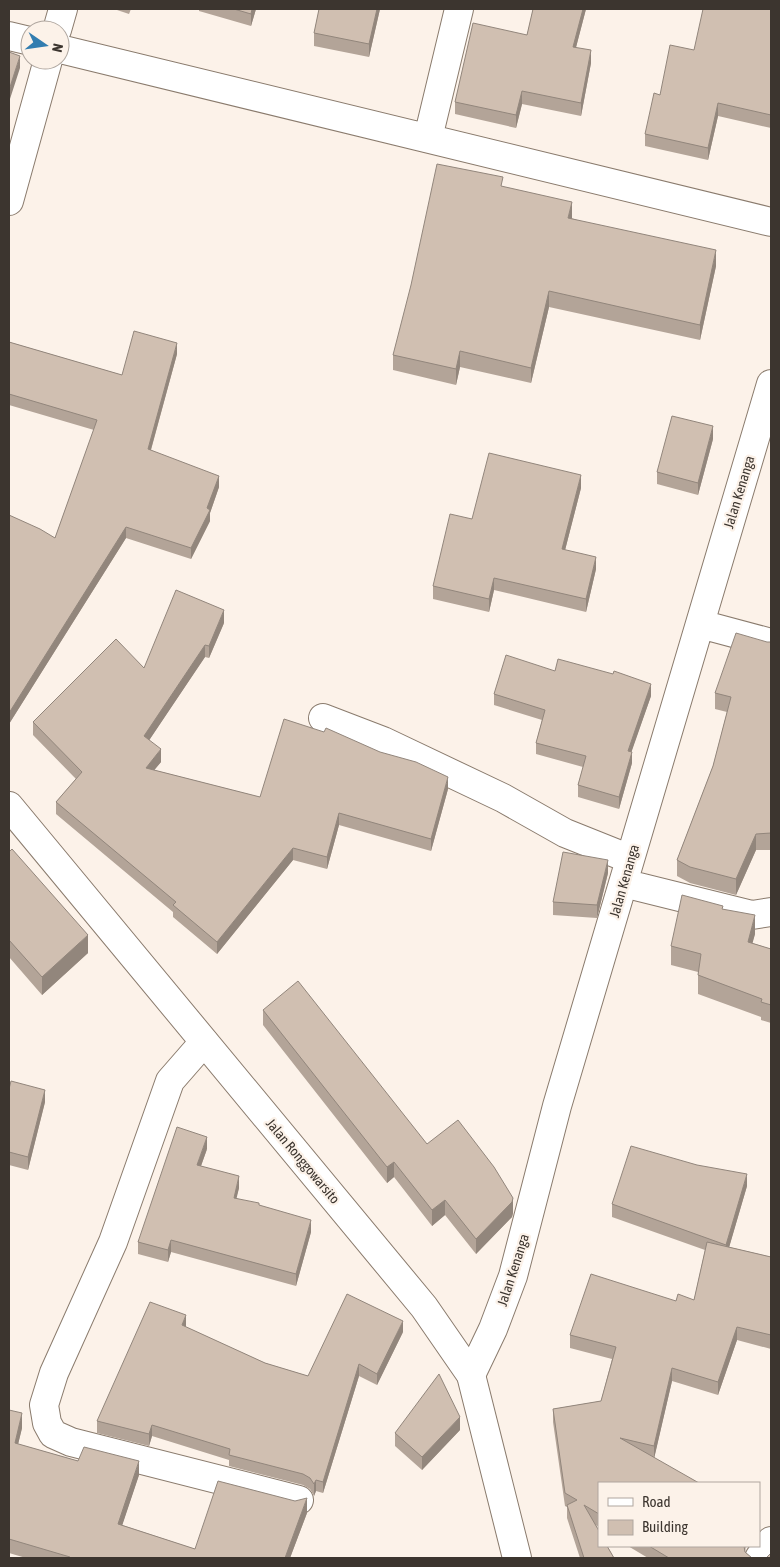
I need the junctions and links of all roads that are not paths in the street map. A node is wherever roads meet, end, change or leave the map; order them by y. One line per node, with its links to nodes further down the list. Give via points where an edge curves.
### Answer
1 (459, 9): 4 (street)
2 (70, 51): 4 (street)
3 (45, 70): 5 (street)
4 (428, 138): 6 (street)
5 (9, 201)
6 (771, 222)
7 (771, 384): 8 (street, Jalan Kenanga)
8 (700, 624): 9 (street); 12 (street, Jalan Kenanga)
9 (771, 643)
10 (323, 718): 12 (street, via 383,741 503,798)
11 (9, 806): 14 (street, Jalan Ronggowarsito)
12 (627, 871): 13 (street, via 752,915); 15 (street, Jalan Kenanga, via 557,1106 513,1276)
13 (771, 912)
14 (204, 1042): 15 (street, Jalan Ronggowarsito, via 424,1307); 16 (street, via 170,1081 113,1242 54,1373 44,1405 47,1423 53,1434 70,1442)
15 (471, 1375): 18 (street, Jalan Ronggowarsito)
16 (299, 1500)
17 (771, 1541): 19 (street)
18 (517, 1558)
19 (759, 1558)

